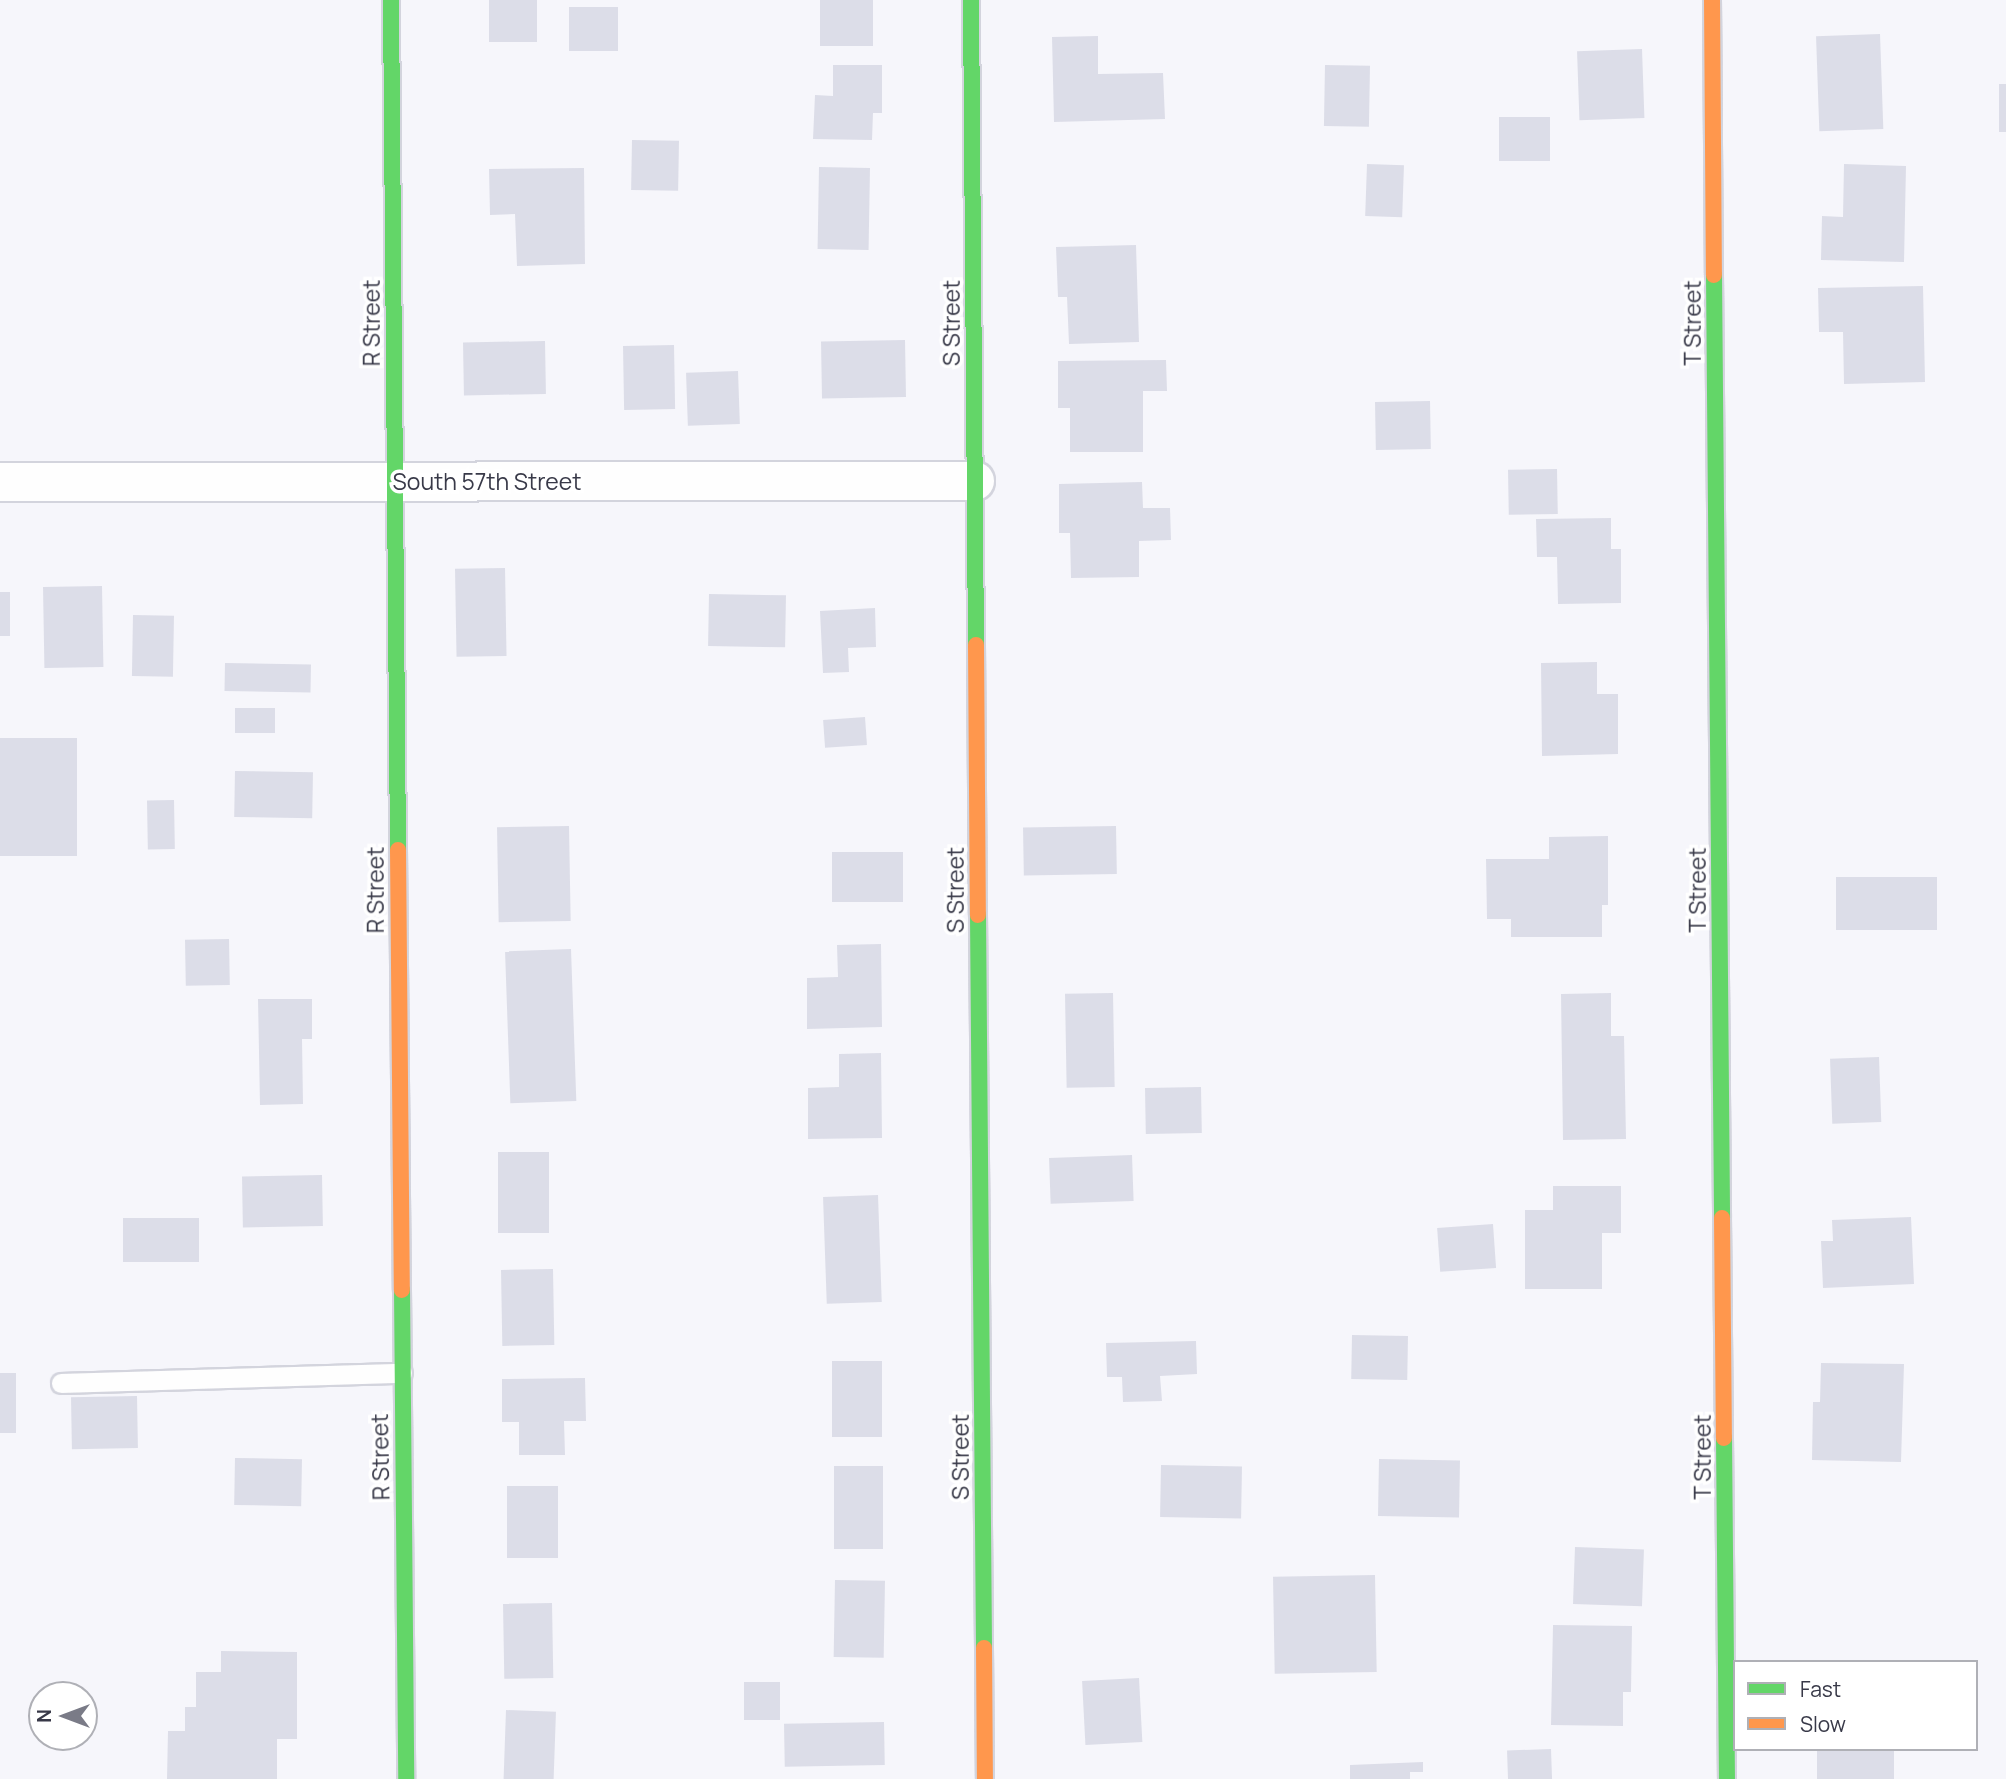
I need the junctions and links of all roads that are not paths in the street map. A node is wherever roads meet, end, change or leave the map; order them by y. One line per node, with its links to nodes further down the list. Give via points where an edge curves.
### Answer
1 (391, 0): 4 (street, R Street)
2 (971, 0): 5 (street, S Street)
3 (1712, 0): 11 (street, T Street)
4 (395, 481): 5 (street, South 57th Street); 6 (street, South 57th Street); 7 (street, R Street)
5 (975, 481): 10 (street, S Street)
6 (0, 482)
7 (402, 1373): 8 (lane); 9 (street, R Street)
8 (61, 1383)
9 (406, 1779)
10 (985, 1779)
11 (1727, 1779)

